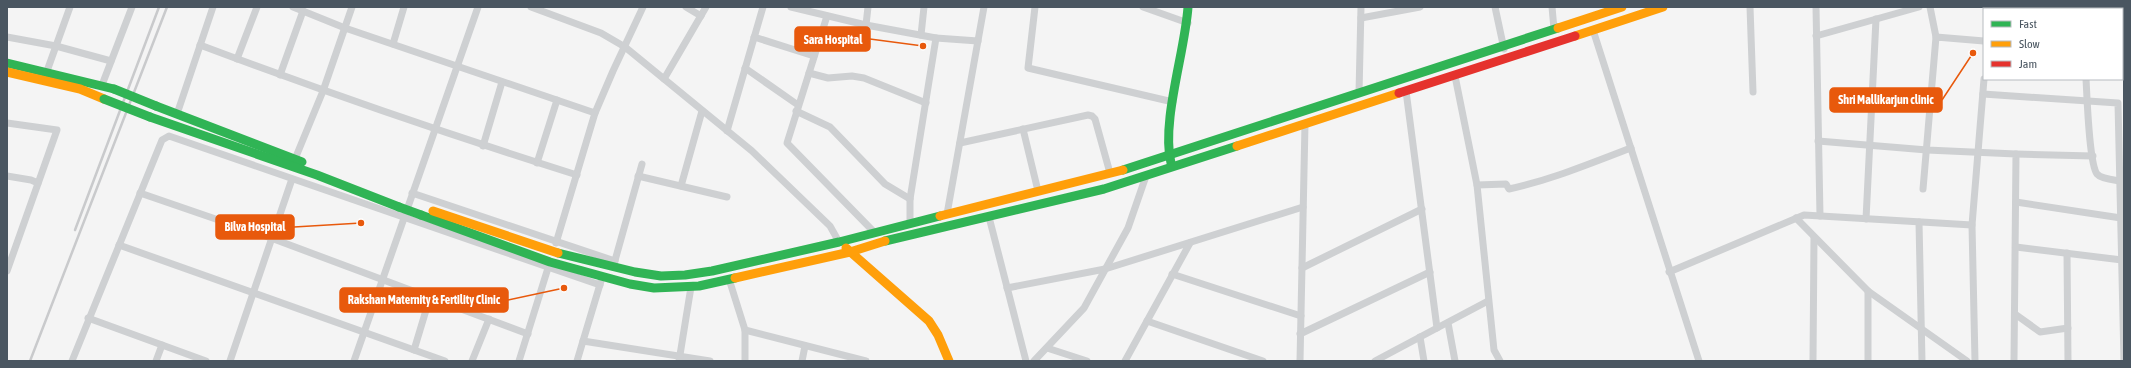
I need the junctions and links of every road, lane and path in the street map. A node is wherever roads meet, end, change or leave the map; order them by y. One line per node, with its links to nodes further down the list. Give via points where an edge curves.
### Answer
1 (70, 7): 54 (street)
2 (132, 7): 60 (street)
3 (214, 7): 53 (street)
4 (257, 7): 59 (street)
5 (293, 7): 34 (street)
6 (352, 7): 41 (street)
7 (404, 7): 52 (street)
8 (478, 7): 62 (street)
9 (530, 7): 56 (street, via 601,33)
10 (643, 7): 56 (street)
11 (686, 7): 35 (street)
12 (706, 7): 35 (street)
13 (762, 7): 45 (street)
14 (791, 7): 33 (street)
15 (868, 7): 40 (street)
16 (924, 7): 44 (street)
17 (984, 7): 50 (street)
18 (1035, 7): 81 (street, via 1028,68)
19 (1143, 7): 39 (street)
20 (1188, 7): 39 (main road)
21 (1361, 7): 37 (street)
22 (1420, 7): 37 (street)
23 (1495, 7): 55 (street)
24 (1552, 7): 42 (street)
25 (1622, 7): 42 (main road)
26 (1663, 7): 43 (main road)
27 (1750, 7): 76 (street)
28 (1816, 7): 46 (street)
29 (1919, 7): 38 (street)
30 (1930, 7): 48 (street)
31 (2000, 7): 32 (street)
32 (2012, 8)
33 (814, 10): 36 (street)
34 (303, 11): 41 (street); 67 (street)
35 (701, 16): 69 (street)
36 (827, 16): 40 (street); 57 (street)
37 (1361, 18): 77 (street)
38 (1876, 19): 46 (street); 94 (street)
39 (1188, 22): 81 (main road)
40 (866, 25): 44 (street)
41 (345, 28): 52 (street); 74 (street)
42 (1554, 29): 55 (main road)
43 (1593, 30): 58 (main road); 96 (street)
44 (921, 35): 49 (street)
45 (754, 36): 57 (street); 63 (street)
46 (1816, 36): 92 (street)
47 (7, 37): 54 (street)
48 (1936, 37): 51 (street); 97 (street)
49 (936, 38): 50 (street); 82 (street)
50 (978, 41): 93 (street)
51 (1983, 41)
52 (393, 44): 62 (street)
53 (200, 45): 59 (street); 86 (street)
54 (56, 46): 60 (street); 65 (street)
55 (1504, 46): 58 (street); 77 (main road)
56 (625, 47): 69 (street); 85 (street)
57 (814, 56): 66 (street)
58 (1508, 58): 68 (main road)
59 (238, 59): 67 (street)
60 (111, 61): 73 (street)
61 (7, 63): 65 (main road)
62 (457, 66): 72 (street); 90 (street)
63 (745, 68): 83 (street); 91 (street)
64 (7, 72): 123 (main road, bridge, via 80,89 150,117)
65 (47, 72): 73 (main road)
66 (809, 73): 82 (street, via 828,78 864,78); 83 (street)
67 (280, 75): 74 (street)
68 (1455, 76): 75 (main road); 114 (street)
69 (664, 79): 84 (street)
70 (1984, 80): 78 (street)
71 (2086, 80): 80 (street)
72 (502, 82): 79 (street); 95 (street)
73 (102, 85): 86 (main road, bridge)
74 (322, 91): 90 (street); 102 (street)
75 (1406, 92): 88 (main road); 125 (street)
76 (1753, 92)
77 (1359, 94): 100 (main road)
78 (1983, 94): 80 (street); 98 (street)
79 (557, 100): 85 (street); 103 (street)
80 (2087, 101): 101 (street); 112 (street, via 2118,103)
81 (1172, 102): 100 (main road)
82 (926, 103): 121 (street)
83 (797, 108): 121 (street, via 830,127 885,184); 137 (street, via 786,142)
84 (702, 111): 91 (street); 115 (street)
85 (595, 113): 108 (street)
86 (177, 114): 102 (main road)
87 (7, 123): 113 (street, via 57,130)
88 (1305, 124): 105 (main road); 124 (street)
89 (1023, 129): 93 (street); 106 (street, via 1092,116); 117 (street)
90 (434, 130): 95 (street); 119 (street)
91 (727, 131): 140 (street, via 752,151 830,226)
92 (1818, 141): 94 (street); 128 (street)
93 (960, 143): 127 (street)
94 (1870, 145): 97 (street); 133 (street)
95 (483, 146): 103 (street)
96 (1631, 148): 114 (street, via 1518,188 1509,189 1506,184); 154 (street)
97 (1927, 150): 98 (street); 116 (street)
98 (1978, 153): 99 (street); 136 (street)
99 (2016, 154): 101 (street); 122 (street)
100 (1168, 155): 105 (main road); 106 (main road)
101 (2093, 156): 112 (street, via 2096,173)
102 (295, 159): 123 (main road)
103 (537, 163): 108 (street)
104 (642, 164): 109 (street)
105 (1172, 167): 110 (main road)
106 (1110, 173): 117 (main road)
107 (7, 176): 113 (street)
108 (577, 176): 141 (street)
109 (638, 176): 115 (street); 148 (street)
110 (1146, 176): 130 (main road, via 1104,190); 151 (street, via 1128,228)
111 (292, 179): 118 (street, via 165,136); 129 (street); 139 (street)
112 (2120, 181): 132 (street)
113 (38, 183): 152 (street)
114 (1477, 185): 165 (street)
115 (681, 186): 120 (street)
116 (1923, 189)
117 (1038, 191): 127 (main road)
118 (140, 193): 139 (street); 143 (street)
119 (412, 194): 129 (street); 141 (street)
120 (727, 197)
121 (910, 199): 135 (street)
122 (2016, 202): 132 (street); 144 (street)
123 (401, 204): 126 (main road)
124 (1303, 207): 142 (street); 150 (street)
125 (1422, 209): 150 (street); 153 (street)
126 (423, 211): 148 (main road, via 561,254); 159 (main road)
127 (947, 214): 135 (main road)
128 (1820, 216): 131 (street, via 1804,215); 133 (street)
129 (403, 217): 149 (street); 157 (street)
130 (990, 217): 145 (main road); 161 (street)
131 (1796, 218): 138 (street); 154 (street)
132 (2121, 218): 147 (street)
133 (1866, 219): 134 (street)
134 (1919, 222): 136 (street); 176 (street)
135 (910, 223): 137 (main road)
136 (1972, 225): 217 (street)
137 (874, 232): 140 (main road)
138 (1814, 236): 162 (street); 213 (street)
139 (271, 238): 157 (street); 163 (street)
140 (839, 242): 145 (main road); 148 (main road, via 685,275 661,276)
141 (556, 243): 148 (street)
142 (1190, 243): 151 (street); 155 (street)
143 (119, 245): 163 (street); 168 (street)
144 (2016, 248): 146 (street); 166 (street)
145 (850, 252): 158 (main road); 201 (main road, via 929,321)
146 (2067, 254): 147 (street); 174 (street)
147 (2122, 260): 156 (street)
148 (614, 264)
149 (548, 268): 159 (street); 178 (street)
150 (1302, 268): 167 (street)
151 (1105, 269): 161 (street); 184 (street, via 1084,308)
152 (7, 272)
153 (1430, 272): 173 (street); 179 (street)
154 (1669, 272): 212 (street)
155 (1172, 274): 167 (street); 171 (street)
156 (2123, 277): 170 (street)
157 (382, 279): 164 (street); 177 (street)
158 (729, 279): 160 (main road); 175 (street)
159 (601, 281): 160 (main road, via 654,288); 181 (street)
160 (691, 287): 186 (street)
161 (1007, 288): 202 (street)
162 (1868, 291): 176 (street); 214 (street)
163 (254, 292): 177 (street); 192 (street)
164 (430, 297): 169 (street); 185 (street)
165 (1488, 301): 172 (street); 211 (street, via 1494,350)
166 (2015, 314): 174 (street, via 2040,332); 218 (street)
167 (1301, 316): 179 (street)
168 (88, 318): 182 (street); 189 (street)
169 (489, 319): 178 (street); 195 (street)
170 (2124, 319): 188 (street)
171 (1147, 321): 205 (street); 206 (street)
172 (1448, 323): 173 (street); 210 (street)
173 (1437, 328): 180 (street)
174 (2068, 328): 219 (street)
175 (745, 330): 183 (street); 199 (street)
176 (1922, 330): 215 (street); 216 (street)
177 (364, 331): 185 (street); 193 (street)
178 (528, 334): 196 (street)
179 (1300, 334): 207 (street)
180 (1420, 337): 208 (street); 209 (street)
181 (583, 341): 186 (street); 197 (street)
182 (162, 345): 190 (street); 191 (street)
183 (806, 346): 187 (street); 200 (street)
184 (1047, 348): 203 (street); 204 (street)
185 (414, 350): 194 (street)
186 (679, 359): 198 (street)
187 (861, 360)
188 (2124, 360)
189 (72, 361)
190 (156, 361)
191 (206, 361)
192 (230, 361)
193 (354, 361)
194 (445, 361)
195 (472, 361)
196 (519, 361)
197 (577, 361)
198 (710, 361)
199 (745, 361)
200 (802, 361)
201 (949, 361)
202 (1026, 361)
203 (1034, 361)
204 (1087, 361)
205 (1125, 361)
206 (1263, 361)
207 (1300, 361)
208 (1375, 361)
209 (1424, 361)
210 (1455, 361)
211 (1500, 361)
212 (1699, 361)
213 (1813, 361)
214 (1868, 361)
215 (1922, 361)
216 (1967, 361)
217 (1975, 361)
218 (2014, 361)
219 (2068, 361)

